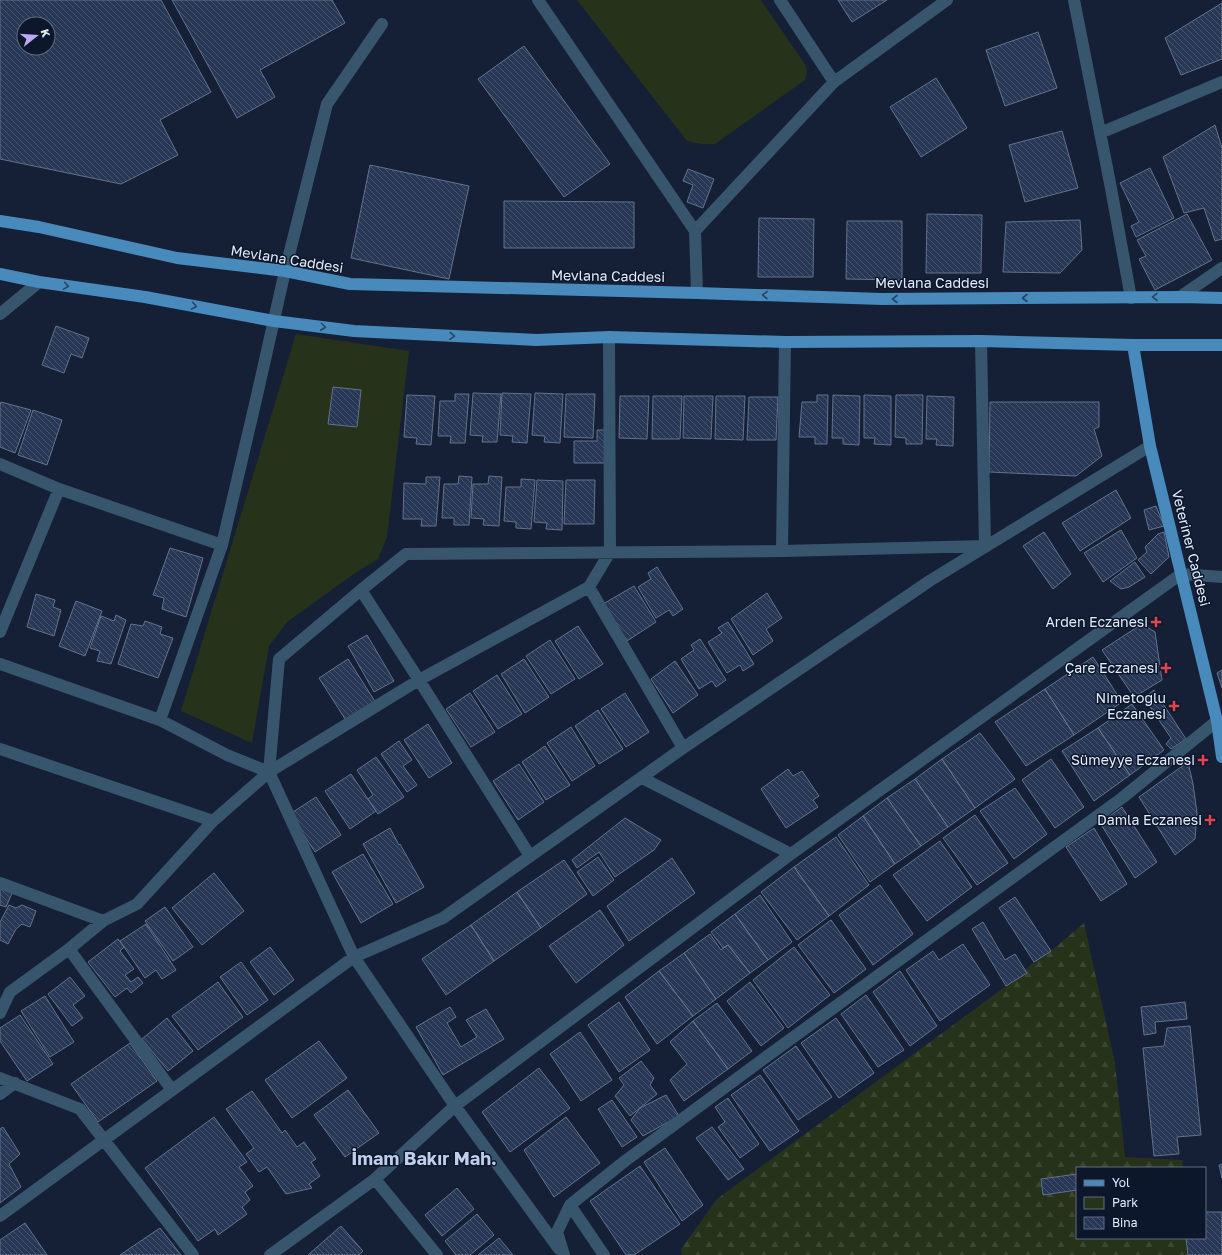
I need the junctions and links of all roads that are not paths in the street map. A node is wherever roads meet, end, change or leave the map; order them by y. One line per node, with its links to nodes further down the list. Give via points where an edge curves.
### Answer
1 (538, 0): 10 (street)
2 (780, 0): 6 (street)
3 (946, 0): 6 (street)
4 (1074, 0): 8 (street)
5 (382, 24): 12 (street, via 327,104)
6 (834, 82): 10 (street)
7 (1222, 82): 8 (street)
8 (1100, 133): 17 (street)
9 (0, 220): 12 (main road, Mevlana Caddesi, via 177,258)
10 (695, 231): 15 (street)
11 (1222, 268): 16 (street)
12 (285, 271): 15 (main road, Mevlana Caddesi, via 350,284); 20 (street)
13 (0, 274): 14 (main road)
14 (39, 282): 19 (street); 20 (main road, one-way to 20, via 144,297)
15 (697, 293): 17 (main road, Mevlana Caddesi, one-way to 15, via 882,299)
16 (1180, 297): 17 (main road, Mevlana Caddesi, one-way to 17); 18 (main road, Mevlana Caddesi)
17 (1130, 298)
18 (1222, 298)
19 (0, 314)
20 (274, 321): 21 (main road, one-way to 21, via 354,331 536,340); 29 (street)
21 (609, 337): 22 (main road); 32 (street)
22 (785, 342): 23 (main road); 31 (street)
23 (980, 342): 24 (main road); 30 (street)
24 (1133, 345): 25 (main road); 26 (main road, Veteriner Caddesi)
25 (1222, 345)
26 (1150, 446): 30 (street); 33 (main road, Veteriner Caddesi)
27 (0, 464): 28 (street)
28 (59, 489): 29 (street); 37 (street)
29 (222, 545): 40 (street)
30 (985, 546): 31 (street); 42 (street)
31 (782, 551): 32 (street)
32 (610, 552): 35 (street); 36 (street, via 406,554)
33 (1181, 574): 34 (street); 41 (main road, Veteriner Caddesi); 48 (street)
34 (1222, 577)
35 (589, 587): 39 (street); 42 (street)
36 (361, 590): 39 (street); 45 (street, via 279,659)
37 (0, 632)
38 (0, 664): 40 (street)
39 (419, 680): 45 (street); 49 (street)
40 (160, 720): 45 (street, via 227,755)
41 (1217, 720): 44 (main road, Veteriner Caddesi); 62 (street, via 1122,798 749,1069)
42 (683, 748): 46 (street)
43 (0, 749): 47 (street)
44 (1222, 757)
45 (269, 772): 47 (street); 53 (street)
46 (642, 778): 48 (street); 49 (street)
47 (213, 821): 51 (street, via 137,904)
48 (791, 854): 59 (street)
49 (530, 856): 53 (street, via 444,918)
50 (0, 883): 51 (street)
51 (102, 921): 52 (street)
52 (69, 949): 54 (street, via 10,992); 57 (street)
53 (354, 957): 57 (street); 59 (street)
54 (0, 1013)
55 (0, 1078): 56 (street)
56 (15, 1083): 58 (street); 60 (street, via 80,1109)
57 (172, 1090): 60 (street)
58 (0, 1094)
59 (455, 1106): 61 (street); 62 (street, via 564,1255 557,1232)
60 (104, 1140): 63 (street); 64 (street)
61 (375, 1179): 65 (street); 66 (street)
62 (570, 1205): 67 (street)
63 (0, 1216)
64 (193, 1255)
65 (270, 1255)
66 (438, 1255)
67 (604, 1255)

